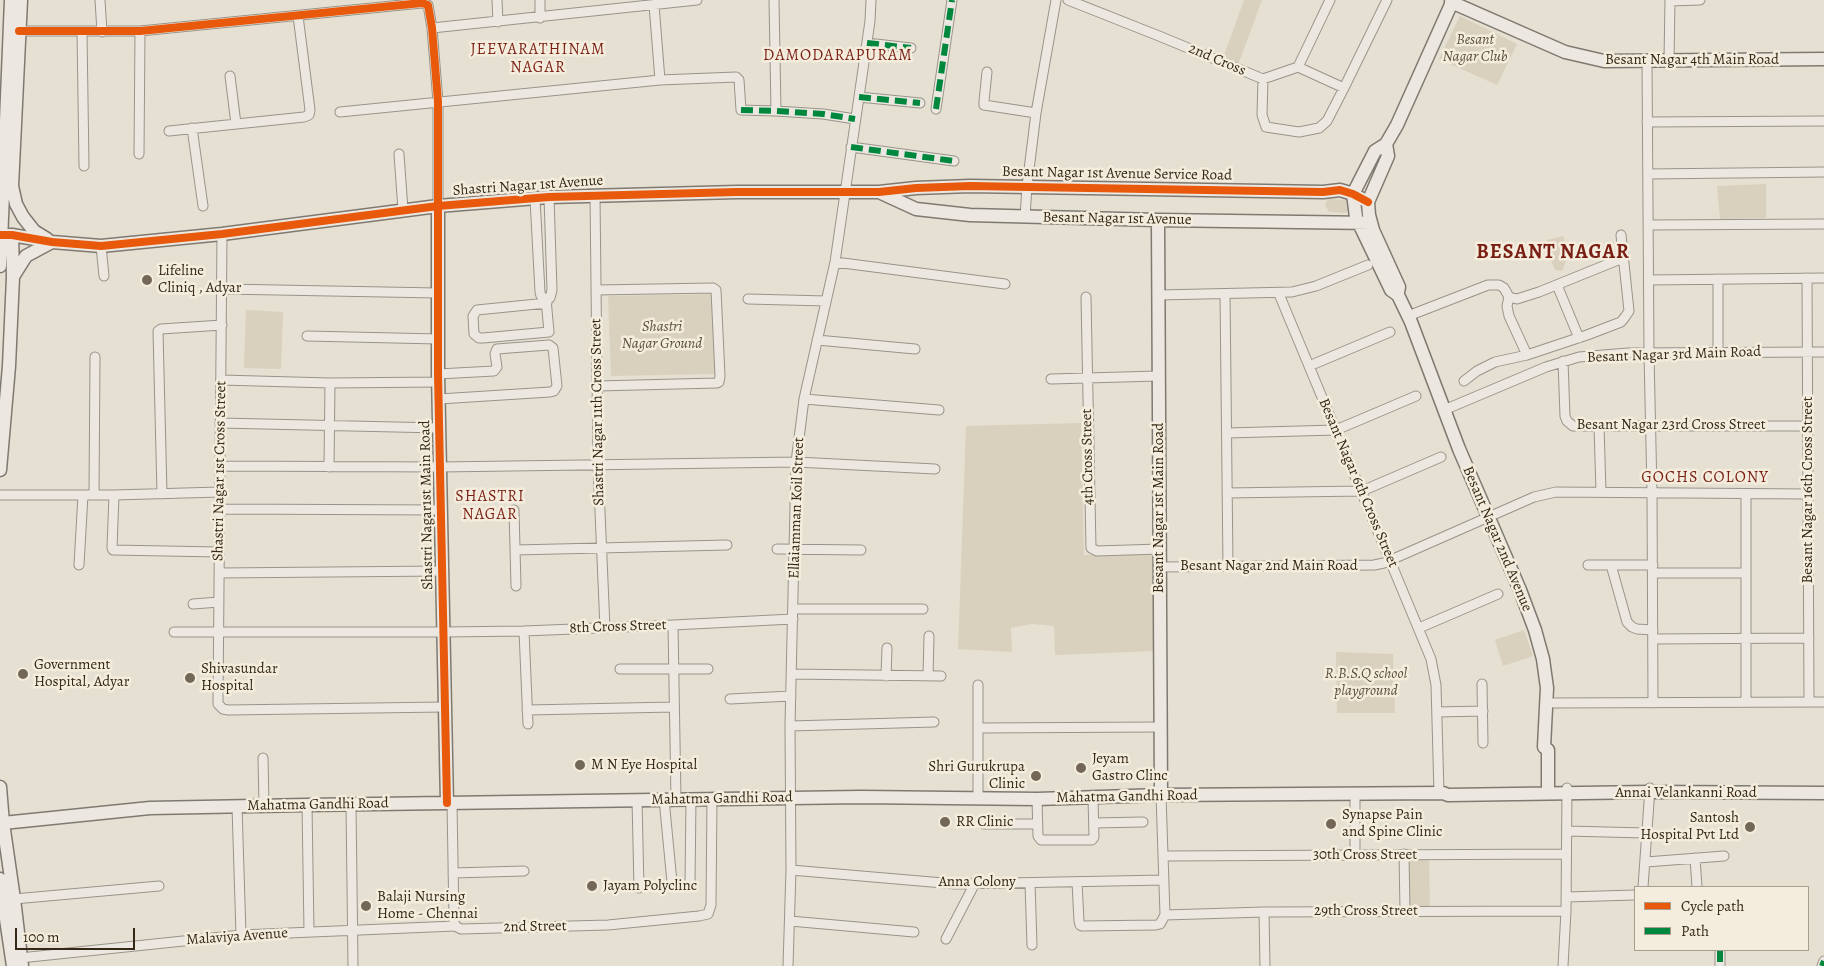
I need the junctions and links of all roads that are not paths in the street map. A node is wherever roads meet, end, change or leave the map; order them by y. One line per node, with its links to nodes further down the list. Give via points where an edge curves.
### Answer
1 (11, 0): 22 (street)
2 (21, 0): 22 (street)
3 (100, 0): 26 (street)
4 (497, 0): 21 (street)
5 (540, 0): 20 (street)
6 (697, 0): 18 (street)
7 (774, 0): 43 (street)
8 (871, 0): 27 (street, Ellaiamman Koil Street)
9 (952, 0): 42 (street)
10 (1056, 0): 45 (street)
11 (1068, 0): 36 (street, 2nd Cross)
12 (1330, 0): 32 (street)
13 (1386, 0): 38 (street)
14 (1670, 0): 15 (street); 30 (street)
15 (1700, 0)
16 (1452, 1): 31 (street, Besant Nagar 4th Main Road, via 1565,52 1604,61); 52 (street)
17 (364, 5): 19 (street); 23 (street, via 425,4 429,7)
18 (654, 5): 20 (street); 37 (street)
19 (298, 16): 24 (street); 49 (street, via 309,115)
20 (540, 18): 21 (street)
21 (498, 22): 23 (street)
22 (10, 26): 25 (street); 33 (street); 79 (street, via 12,186 23,217 34,231)
23 (432, 28): 40 (street)
24 (140, 31): 26 (street); 54 (street)
25 (82, 32): 26 (street); 57 (street)
26 (102, 32)
27 (867, 43): 28 (street); 39 (street, Ellaiamman Koil Street)
28 (911, 48)
29 (1824, 59): 30 (street, Besant Nagar 4th Main Road)
30 (1669, 61): 31 (street, Besant Nagar 4th Main Road)
31 (1647, 62): 48 (street)
32 (1298, 67): 36 (street, 2nd Cross); 38 (street)
33 (4, 69): 77 (street)
34 (988, 72): 45 (street, via 984,105)
35 (230, 76): 49 (street)
36 (1263, 79): 38 (street, via 1262,115 1266,127 1299,132 1323,125)
37 (660, 80): 40 (street); 43 (street, via 738,77 741,110)
38 (1344, 88)
39 (859, 97): 41 (street); 46 (street, Ellaiamman Koil Street)
40 (438, 102): 44 (street); 69 (street)
41 (920, 103)
42 (936, 109)
43 (776, 111): 46 (street)
44 (340, 112)
45 (1036, 113): 60 (street)
46 (856, 119): 53 (street, Ellaiamman Koil Street)
47 (1824, 121): 48 (street)
48 (1648, 122): 59 (street)
49 (236, 124): 50 (street)
50 (192, 128): 51 (street); 68 (street)
51 (169, 131)
52 (1386, 144): 63 (street, via 1374,150); 67 (street, via 1388,156)
53 (851, 147): 56 (street); 62 (street, Ellaiamman Koil Street)
54 (139, 154)
55 (399, 154): 70 (street)
56 (954, 161)
57 (84, 166)
58 (1824, 172): 59 (street)
59 (1648, 174): 75 (street)
60 (1027, 186): 61 (street, Besant Nagar 1st Avenue Service Road); 63 (street, Besant Nagar 1st Avenue Service Road, via 1340,190); 71 (street)
61 (879, 192): 62 (street, Shastri Nagar 1st Avenue); 71 (street, Besant Nagar 1st Avenue, via 916,209)
62 (846, 193): 64 (street, Shastri Nagar 1st Avenue); 82 (street, Ellaiamman Koil Street)
63 (1353, 194): 67 (street); 74 (street, via 1356,217)
64 (595, 196): 66 (street, Shastri Nagar 1st Avenue); 94 (street, Shastri Nagar 11th Cross Street)
65 (535, 198): 66 (street, Shastri Nagar 1st Avenue); 69 (street, Shastri Nagar 1st Avenue); 102 (street, via 540,292)
66 (549, 198): 102 (street, via 552,290)
67 (1368, 202): 74 (street)
68 (203, 206)
69 (438, 206): 70 (street, Shastri Nagar 1st Avenue); 95 (street, Shastri Nagar1st Main Road)
70 (403, 210): 76 (street, Shastri Nagar 1st Avenue)
71 (1026, 217): 72 (street, Besant Nagar 1st Avenue)
72 (1158, 220): 74 (street, Besant Nagar 1st Avenue); 98 (street, Besant Nagar 1st Main Road)
73 (1824, 224): 75 (street)
74 (1368, 225): 104 (street, Besant Nagar 2nd Avenue, via 1391,290)
75 (1648, 225): 90 (street)
76 (222, 234): 80 (street, Shastri Nagar 1st Avenue); 93 (street, Shastri Nagar 1st Cross Street)
77 (4, 235): 79 (street, Shastri Nagar 1st Avenue); 84 (street); 86 (street)
78 (1620, 235): 81 (street)
79 (52, 242): 80 (street, Shastri Nagar 1st Avenue); 86 (street, via 26,256)
80 (101, 246): 85 (street)
81 (1623, 258): 92 (street); 109 (street, via 1629,311 1621,322)
82 (835, 262): 91 (street); 103 (street, Ellaiamman Koil Street)
83 (1368, 265): 97 (street, via 1306,290)
84 (0, 266)
85 (104, 276)
86 (12, 277): 148 (street, via 9,366)
87 (1807, 278): 88 (street); 89 (street); 113 (street, Besant Nagar 16th Cross Street)
88 (1824, 278)
89 (1718, 279): 90 (street); 112 (street)
90 (1648, 280): 115 (street)
91 (1005, 284)
92 (1557, 285): 100 (street, via 1517,299); 109 (street)
93 (223, 289): 95 (street); 105 (street, Shastri Nagar 1st Cross Street)
94 (596, 290): 127 (street, Shastri Nagar 11th Cross Street); 127 (street, via 716,290 720,376 719,382)
95 (438, 293): 108 (street, Shastri Nagar1st Main Road)
96 (1225, 294): 97 (street); 98 (street); 140 (street)
97 (1279, 294): 119 (street, Besant Nagar 6th Cross Street)
98 (1158, 295): 120 (street, Besant Nagar 1st Main Road)
99 (1086, 297): 122 (street, 4th Cross Street)
100 (1510, 298): 104 (street, via 1499,285 1488,285); 117 (street, via 1507,306 1509,316)
101 (748, 299): 103 (street)
102 (546, 301): 102 (street, via 549,332 483,338 474,334 473,316 477,310)
103 (826, 301): 110 (street, Ellaiamman Koil Street)
104 (1413, 314): 132 (street, Besant Nagar 2nd Avenue)
105 (222, 324): 124 (street, Shastri Nagar 1st Cross Street); 154 (street, via 158,331)
106 (1390, 332): 119 (street)
107 (307, 336): 108 (street)
108 (438, 338): 121 (street, Shastri Nagar1st Main Road)
109 (1579, 338): 117 (street)
110 (816, 340): 111 (street); 130 (street, Ellaiamman Koil Street)
111 (915, 349)
112 (1718, 352): 113 (street, Besant Nagar 3rd Main Road); 115 (street, Besant Nagar 3rd Main Road)
113 (1807, 352): 114 (street, Besant Nagar 3rd Main Road); 137 (street, Besant Nagar 16th Cross Street)
114 (1824, 352)
115 (1649, 353): 118 (street, Besant Nagar 3rd Main Road, via 1597,355); 134 (street)
116 (95, 356): 159 (street)
117 (1527, 356): 125 (street, via 1495,362)
118 (1563, 361): 132 (street, Besant Nagar 3rd Main Road); 136 (street, Besant Nagar 23rd Cross Street, via 1567,422 1573,426)
119 (1309, 366): 139 (street, Besant Nagar 6th Cross Street)
120 (1158, 376): 122 (street); 169 (street, Besant Nagar 1st Main Road)
121 (438, 378): 126 (street); 129 (street, Shastri Nagar1st Main Road); 129 (street, via 494,371 497,368 497,349 549,344 553,348 557,386 550,392)
122 (1086, 378): 123 (street); 169 (street, 4th Cross Street, via 1090,548 1097,551)
123 (1051, 379)
124 (221, 380): 126 (street); 133 (street, Shastri Nagar 1st Cross Street)
125 (1464, 381)
126 (330, 383): 135 (street)
127 (597, 386): 143 (street, Shastri Nagar 11th Cross Street)
128 (1416, 396): 139 (street)
129 (438, 399): 138 (street, Shastri Nagar1st Main Road)
130 (804, 399): 131 (street); 142 (street, Ellaiamman Koil Street)
131 (939, 410)
132 (1444, 410): 164 (street, Besant Nagar 2nd Avenue)
133 (220, 423): 135 (street); 144 (street, Shastri Nagar 1st Cross Street)
134 (1652, 425): 136 (street, Besant Nagar 23rd Cross Street); 137 (street, Besant Nagar 23rd Cross Street); 153 (street)
135 (329, 426): 138 (street); 145 (street)
136 (1598, 426): 151 (street)
137 (1807, 426): 156 (street, Besant Nagar 16th Cross Street)
138 (439, 428): 146 (street, Shastri Nagar1st Main Road)
139 (1336, 430): 140 (street); 149 (street, Besant Nagar 6th Cross Street)
140 (1227, 433): 152 (street)
141 (1441, 457): 149 (street)
142 (796, 462): 143 (street); 147 (street); 168 (street, Ellaiamman Koil Street)
143 (598, 465): 146 (street); 166 (street, Shastri Nagar 11th Cross Street)
144 (220, 466): 145 (street); 150 (street, Shastri Nagar 1st Cross Street)
145 (329, 467): 146 (street)
146 (440, 467): 162 (street, Shastri Nagar1st Main Road)
147 (935, 469)
148 (0, 470)
149 (1362, 491): 152 (street); 173 (street, Besant Nagar 6th Cross Street)
150 (220, 492): 154 (street); 161 (street, Shastri Nagar 1st Cross Street)
151 (1601, 492): 153 (street, Besant Nagar 2nd Main Road); 164 (street, Besant Nagar 2nd Main Road, via 1545,494)
152 (1227, 493): 178 (street)
153 (1652, 493): 155 (street, Besant Nagar 2nd Main Road); 179 (street)
154 (162, 494): 160 (street)
155 (1746, 494): 156 (street, Besant Nagar 2nd Main Road); 181 (street)
156 (1808, 494): 200 (street, Besant Nagar 16th Cross Street)
157 (0, 495): 158 (street)
158 (83, 495): 159 (street); 174 (street)
159 (94, 495): 160 (street)
160 (114, 495): 172 (street, via 112,548 115,551)
161 (220, 509): 162 (street); 172 (street, Shastri Nagar 1st Cross Street)
162 (441, 510): 180 (street, Shastri Nagar1st Main Road)
163 (514, 510): 170 (street)
164 (1488, 516): 173 (street, Besant Nagar 2nd Main Road); 216 (street, Besant Nagar 2nd Avenue, via 1535,630 1543,659)
165 (727, 546): 166 (street)
166 (600, 547): 170 (street); 191 (street, Shastri Nagar 11th Cross Street)
167 (777, 549): 168 (street)
168 (795, 549): 171 (street); 187 (street, Ellaiamman Koil Street)
169 (1160, 549): 177 (street, Besant Nagar 1st Main Road)
170 (515, 550): 183 (street)
171 (861, 550)
172 (219, 552): 182 (street, Shastri Nagar 1st Cross Street)
173 (1391, 560): 178 (street, Besant Nagar 2nd Main Road, via 1374,565); 192 (street, Besant Nagar 6th Cross Street)
174 (79, 565)
175 (1588, 565): 176 (street)
176 (1611, 565): 179 (street); 197 (street, via 1627,622)
177 (1160, 566): 178 (street, Besant Nagar 2nd Main Road); 226 (street, Besant Nagar 1st Main Road)
178 (1228, 566)
179 (1652, 569): 181 (street); 197 (street)
180 (442, 571): 182 (street); 196 (street, Shastri Nagar1st Main Road)
181 (1746, 572): 199 (street)
182 (219, 573): 185 (street, Shastri Nagar 1st Cross Street)
183 (516, 586)
184 (1498, 594): 192 (street)
185 (219, 602): 186 (street); 195 (street, Shastri Nagar 1st Cross Street)
186 (193, 604)
187 (793, 609): 188 (street); 189 (street, Ellaiamman Koil Street)
188 (924, 609)
189 (793, 619): 190 (street, 8th Cross Street); 205 (street, Ellaiamman Koil Street)
190 (673, 626): 191 (street, 8th Cross Street); 202 (street)
191 (604, 628): 193 (street, 8th Cross Street)
192 (1419, 628): 222 (street, Besant Nagar 6th Cross Street, via 1435,674)
193 (524, 630): 196 (street, 8th Cross Street); 220 (street)
194 (174, 632): 195 (street, 8th Cross Street)
195 (219, 632): 196 (street, 8th Cross Street); 218 (street, Shastri Nagar 1st Cross Street, via 218,701 220,707 228,710)
196 (444, 632): 218 (street, Shastri Nagar1st Main Road)
197 (1653, 635): 199 (street); 217 (street)
198 (929, 636): 207 (street)
199 (1746, 638): 200 (street); 213 (street)
200 (1809, 638): 214 (street, Besant Nagar 16th Cross Street)
201 (888, 648): 206 (street)
202 (673, 668): 203 (street); 204 (street); 219 (street)
203 (620, 669)
204 (708, 669)
205 (792, 674): 206 (street); 211 (street, Ellaiamman Koil Street)
206 (886, 676): 207 (street)
207 (928, 676): 208 (street)
208 (941, 676)
209 (1482, 684): 221 (street)
210 (978, 685): 227 (street)
211 (791, 696): 212 (street); 225 (street, Ellaiamman Koil Street)
212 (730, 699)
213 (1746, 702): 214 (street); 217 (street)
214 (1809, 702): 215 (street)
215 (1824, 702)
216 (1548, 703): 217 (street); 231 (street, Besant Nagar 2nd Avenue, via 1544,747 1541,750)
217 (1653, 703)
218 (444, 707): 246 (street, Shastri Nagar1st Main Road)
219 (674, 707): 220 (street); 241 (street)
220 (528, 710): 224 (street)
221 (1483, 711): 222 (street); 228 (street)
222 (1437, 712): 235 (street, Besant Nagar 6th Cross Street)
223 (934, 722): 225 (street)
224 (528, 724)
225 (790, 726): 238 (street, Ellaiamman Koil Street)
226 (1160, 727): 227 (street); 237 (street, Besant Nagar 1st Main Road)
227 (978, 728): 239 (street)
228 (1484, 743)
229 (263, 758): 250 (street)
230 (0, 787): 251 (street)
231 (1544, 790): 232 (street, Annai Velankanni Road); 235 (street, Mahatma Gandhi Road)
232 (1567, 790): 233 (street, Annai Velankanni Road); 256 (street)
233 (1649, 790): 234 (street, Annai Velankanni Road); 257 (street)
234 (1820, 790)
235 (1441, 793): 236 (street, Mahatma Gandhi Road)
236 (1354, 794): 237 (street, Mahatma Gandhi Road); 260 (street)
237 (1161, 795): 240 (street, Mahatma Gandhi Road); 261 (street)
238 (790, 798): 239 (street, Mahatma Gandhi Road); 243 (street, Mahatma Gandhi Road); 265 (street, Ellaiamman Koil Street)
239 (978, 798): 244 (street, Mahatma Gandhi Road)
240 (1093, 798): 244 (street, Mahatma Gandhi Road); 253 (street)
241 (670, 799): 242 (street, Mahatma Gandhi Road); 245 (street, Mahatma Gandhi Road); 270 (street)
242 (691, 799): 243 (street, Mahatma Gandhi Road); 274 (street)
243 (712, 799): 287 (street, 2nd Street, via 711,905 704,916 608,925 461,929)
244 (1037, 799): 255 (street)
245 (636, 800): 246 (street, Mahatma Gandhi Road); 278 (street)
246 (449, 803): 247 (street, Mahatma Gandhi Road); 267 (street)
247 (351, 804): 248 (street, Mahatma Gandhi Road); 288 (street)
248 (307, 805): 250 (street, Mahatma Gandhi Road); 289 (street)
249 (237, 806): 250 (street, Mahatma Gandhi Road); 251 (street, Mahatma Gandhi Road, via 142,808); 291 (street)
250 (264, 806)
251 (2, 819): 281 (street)
252 (1143, 822): 253 (street)
253 (1094, 823): 255 (street, via 1092,840 1041,840)
254 (984, 824): 255 (street)
255 (1038, 824)
256 (1567, 831): 257 (street); 259 (street)
257 (1646, 833): 264 (street)
258 (1404, 854): 259 (street, 30th Cross Street); 260 (street, 30th Cross Street); 282 (street)
259 (1566, 854): 280 (street)
260 (1355, 855): 261 (street, 30th Cross Street)
261 (1164, 856): 268 (street)
262 (1724, 856): 263 (street)
263 (1695, 858): 264 (street); 277 (street)
264 (1646, 862): 276 (street)
265 (791, 870): 272 (street, Anna Colony); 286 (street, Ellaiamman Koil Street)
266 (524, 871): 267 (street)
267 (454, 873): 287 (street)
268 (1164, 880): 271 (street, Anna Colony); 285 (street)
269 (0, 882): 296 (street)
270 (672, 882)
271 (1077, 882): 273 (street, Anna Colony); 285 (street, via 1082,926 1156,925)
272 (974, 883): 273 (street, Anna Colony); 292 (street)
273 (1030, 883): 293 (street)
274 (690, 884)
275 (159, 886): 281 (street)
276 (1643, 886)
277 (1697, 886)
278 (639, 888)
279 (1634, 895): 280 (street)
280 (1566, 897): 283 (street)
281 (14, 899): 296 (street)
282 (1405, 911): 283 (street, 29th Cross Street); 284 (street, 29th Cross Street)
283 (1566, 911): 300 (street)
284 (1264, 912): 285 (street, 29th Cross Street); 299 (street)
285 (1165, 915)
286 (790, 920): 290 (street); 298 (street, Ellaiamman Koil Street)
287 (455, 926): 288 (street, Malaviya Avenue)
288 (352, 930): 289 (street, Malaviya Avenue); 297 (street)
289 (309, 932): 291 (street, Malaviya Avenue)
290 (914, 932)
291 (241, 935): 296 (street, Malaviya Avenue)
292 (946, 939)
293 (1032, 944)
294 (1720, 951): 301 (street)
295 (1824, 961): 302 (street)
296 (18, 963)
297 (353, 966)
298 (788, 966)
299 (1265, 966)
300 (1563, 966)
301 (1720, 966)
302 (1822, 966)

